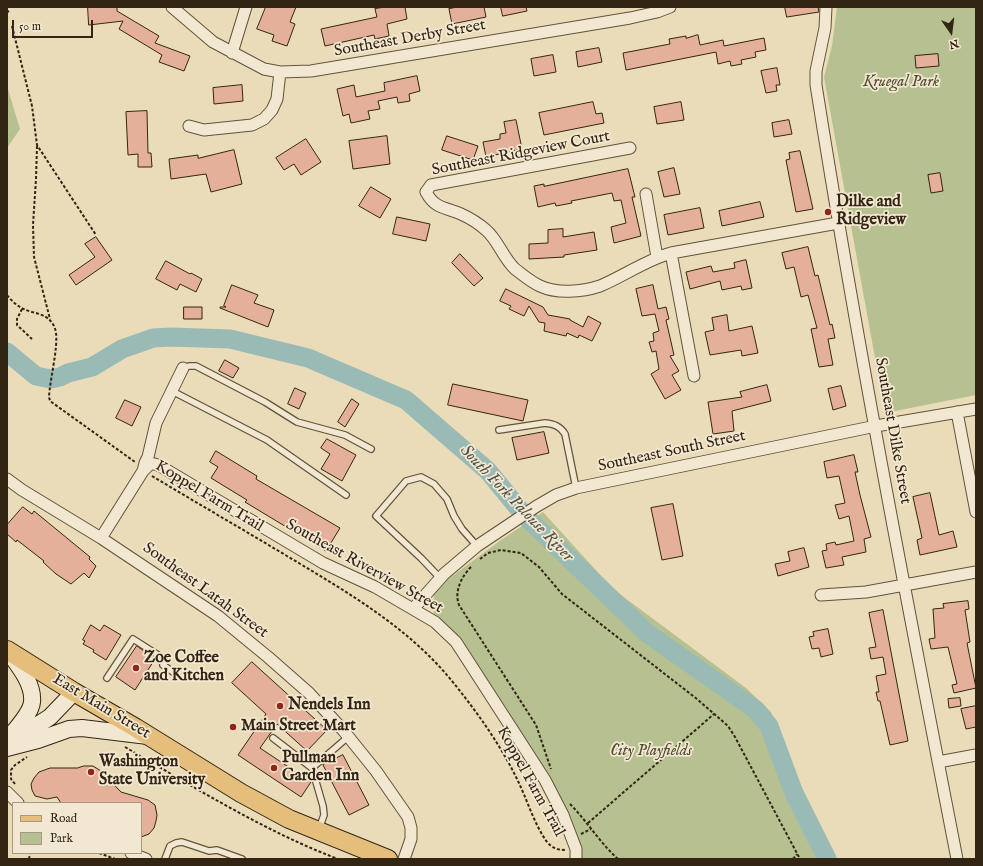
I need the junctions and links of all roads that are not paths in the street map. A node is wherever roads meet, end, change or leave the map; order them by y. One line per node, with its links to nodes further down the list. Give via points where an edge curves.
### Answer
1 (172, 7): 5 (street, Southeast Derby Street, via 213,42)
2 (246, 7): 5 (street)
3 (670, 7): 6 (street, Southeast Derby Street, via 630,18 312,71)
4 (826, 7): 10 (street, Southeast Dilke Street, via 816,85)
5 (232, 53): 6 (street, Southeast Derby Street, via 264,69)
6 (280, 72): 7 (street, via 277,99 264,119 252,125 204,130)
7 (188, 126)
8 (630, 148): 12 (street, Southeast Ridgeview Court, via 431,185 426,192 434,203 475,221 488,231 513,267 541,286 559,291 579,291 599,286)
9 (646, 194): 12 (street)
10 (838, 223): 11 (street, Southeast Ridgeview Court); 18 (street, Southeast Dilke Street)
11 (672, 253): 12 (street, Southeast Ridgeview Court); 14 (street)
12 (657, 257)
13 (184, 368): 15 (street); 20 (lane, via 196,366 297,422 344,435)
14 (694, 376)
15 (172, 391): 21 (street, via 156,423); 24 (lane, via 267,440)
16 (976, 409): 17 (street, Southeast South Street)
17 (957, 412): 18 (street, Southeast South Street); 25 (street)
18 (876, 426): 23 (street, Southeast South Street); 30 (street, Southeast Dilke Street)
19 (498, 430): 23 (lane, via 545,423 562,429)
20 (371, 449)
21 (143, 471): 26 (street); 32 (street, Southeast Riverview Street, via 150,464 160,466 323,563 369,584)
22 (7, 479): 26 (street, Southeast Latah Street)
23 (576, 488): 27 (street, Southeast South Street, via 556,495 537,506)
24 (346, 495)
25 (976, 512)
26 (101, 538): 38 (street, Southeast Latah Street, via 218,616 309,693)
27 (477, 546): 29 (street, Southeast South Street); 29 (lane, via 462,529 447,499 434,484 421,477 406,481 376,516)
28 (976, 572): 30 (street)
29 (440, 578): 32 (street, Southeast South Street)
30 (904, 585): 31 (street, via 866,592); 43 (street, Southeast Dilke Street)
31 (821, 595)
32 (413, 609): 54 (street, Southeast Riverview Street, via 435,622 456,642 545,780 563,815 576,849)
33 (7, 650): 36 (main road, East Main Street); 40 (main road, via 32,692 32,703 26,715)
34 (174, 672): 35 (lane, via 162,665 166,660 133,639)
35 (107, 678)
36 (74, 692): 37 (main road, East Main Street); 41 (main road, via 50,717)
37 (150, 737): 41 (main road, via 82,728 69,729 38,740); 47 (main road, East Main Street, via 241,793 289,819)
38 (348, 737): 44 (lane); 53 (street, Southeast Latah Street, via 408,817 411,840)
39 (273, 738): 44 (lane)
40 (7, 740)
41 (7, 746)
42 (976, 755): 43 (street)
43 (938, 762): 55 (street, Southeast Dilke Street)
44 (312, 768): 47 (lane, via 324,815)
45 (7, 792): 46 (street)
46 (17, 802)
47 (318, 831): 52 (main road, East Main Street)
48 (133, 854): 49 (street)
49 (146, 859)
50 (165, 859): 51 (lane, via 170,846 182,842)
51 (242, 859)
52 (388, 859)
53 (404, 859)
54 (576, 859)
55 (957, 859)

